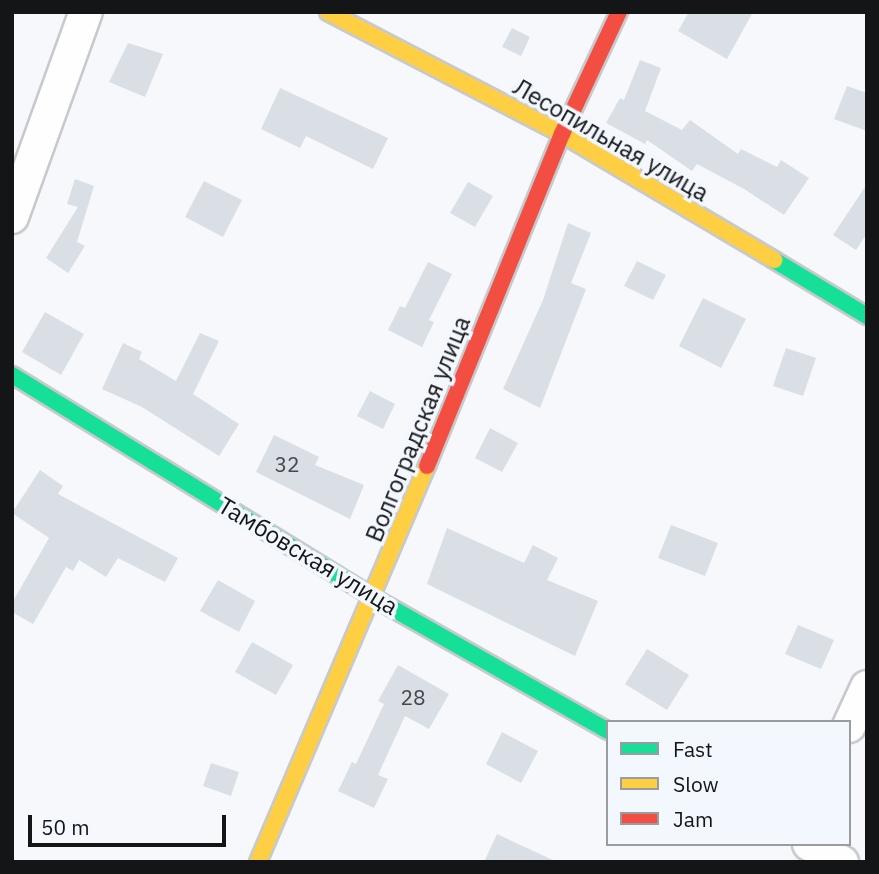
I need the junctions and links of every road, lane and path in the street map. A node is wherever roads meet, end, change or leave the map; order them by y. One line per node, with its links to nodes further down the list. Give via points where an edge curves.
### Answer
1 (86, 12): 5 (street)
2 (328, 12): 4 (street, Лесопильная улица)
3 (619, 12): 4 (street, Волгоградская улица)
4 (562, 134): 6 (street, Лесопильная улица); 8 (street, Волгоградская улица)
5 (12, 217)
6 (867, 316)
7 (12, 375): 8 (street, Тамбовская улица)
8 (374, 598): 11 (street, Тамбовская улица); 13 (street, Волгоградская улица)
9 (867, 688): 10 (street)
10 (851, 722)
11 (606, 730)
12 (813, 846): 14 (street)
13 (258, 862)
14 (842, 862)

